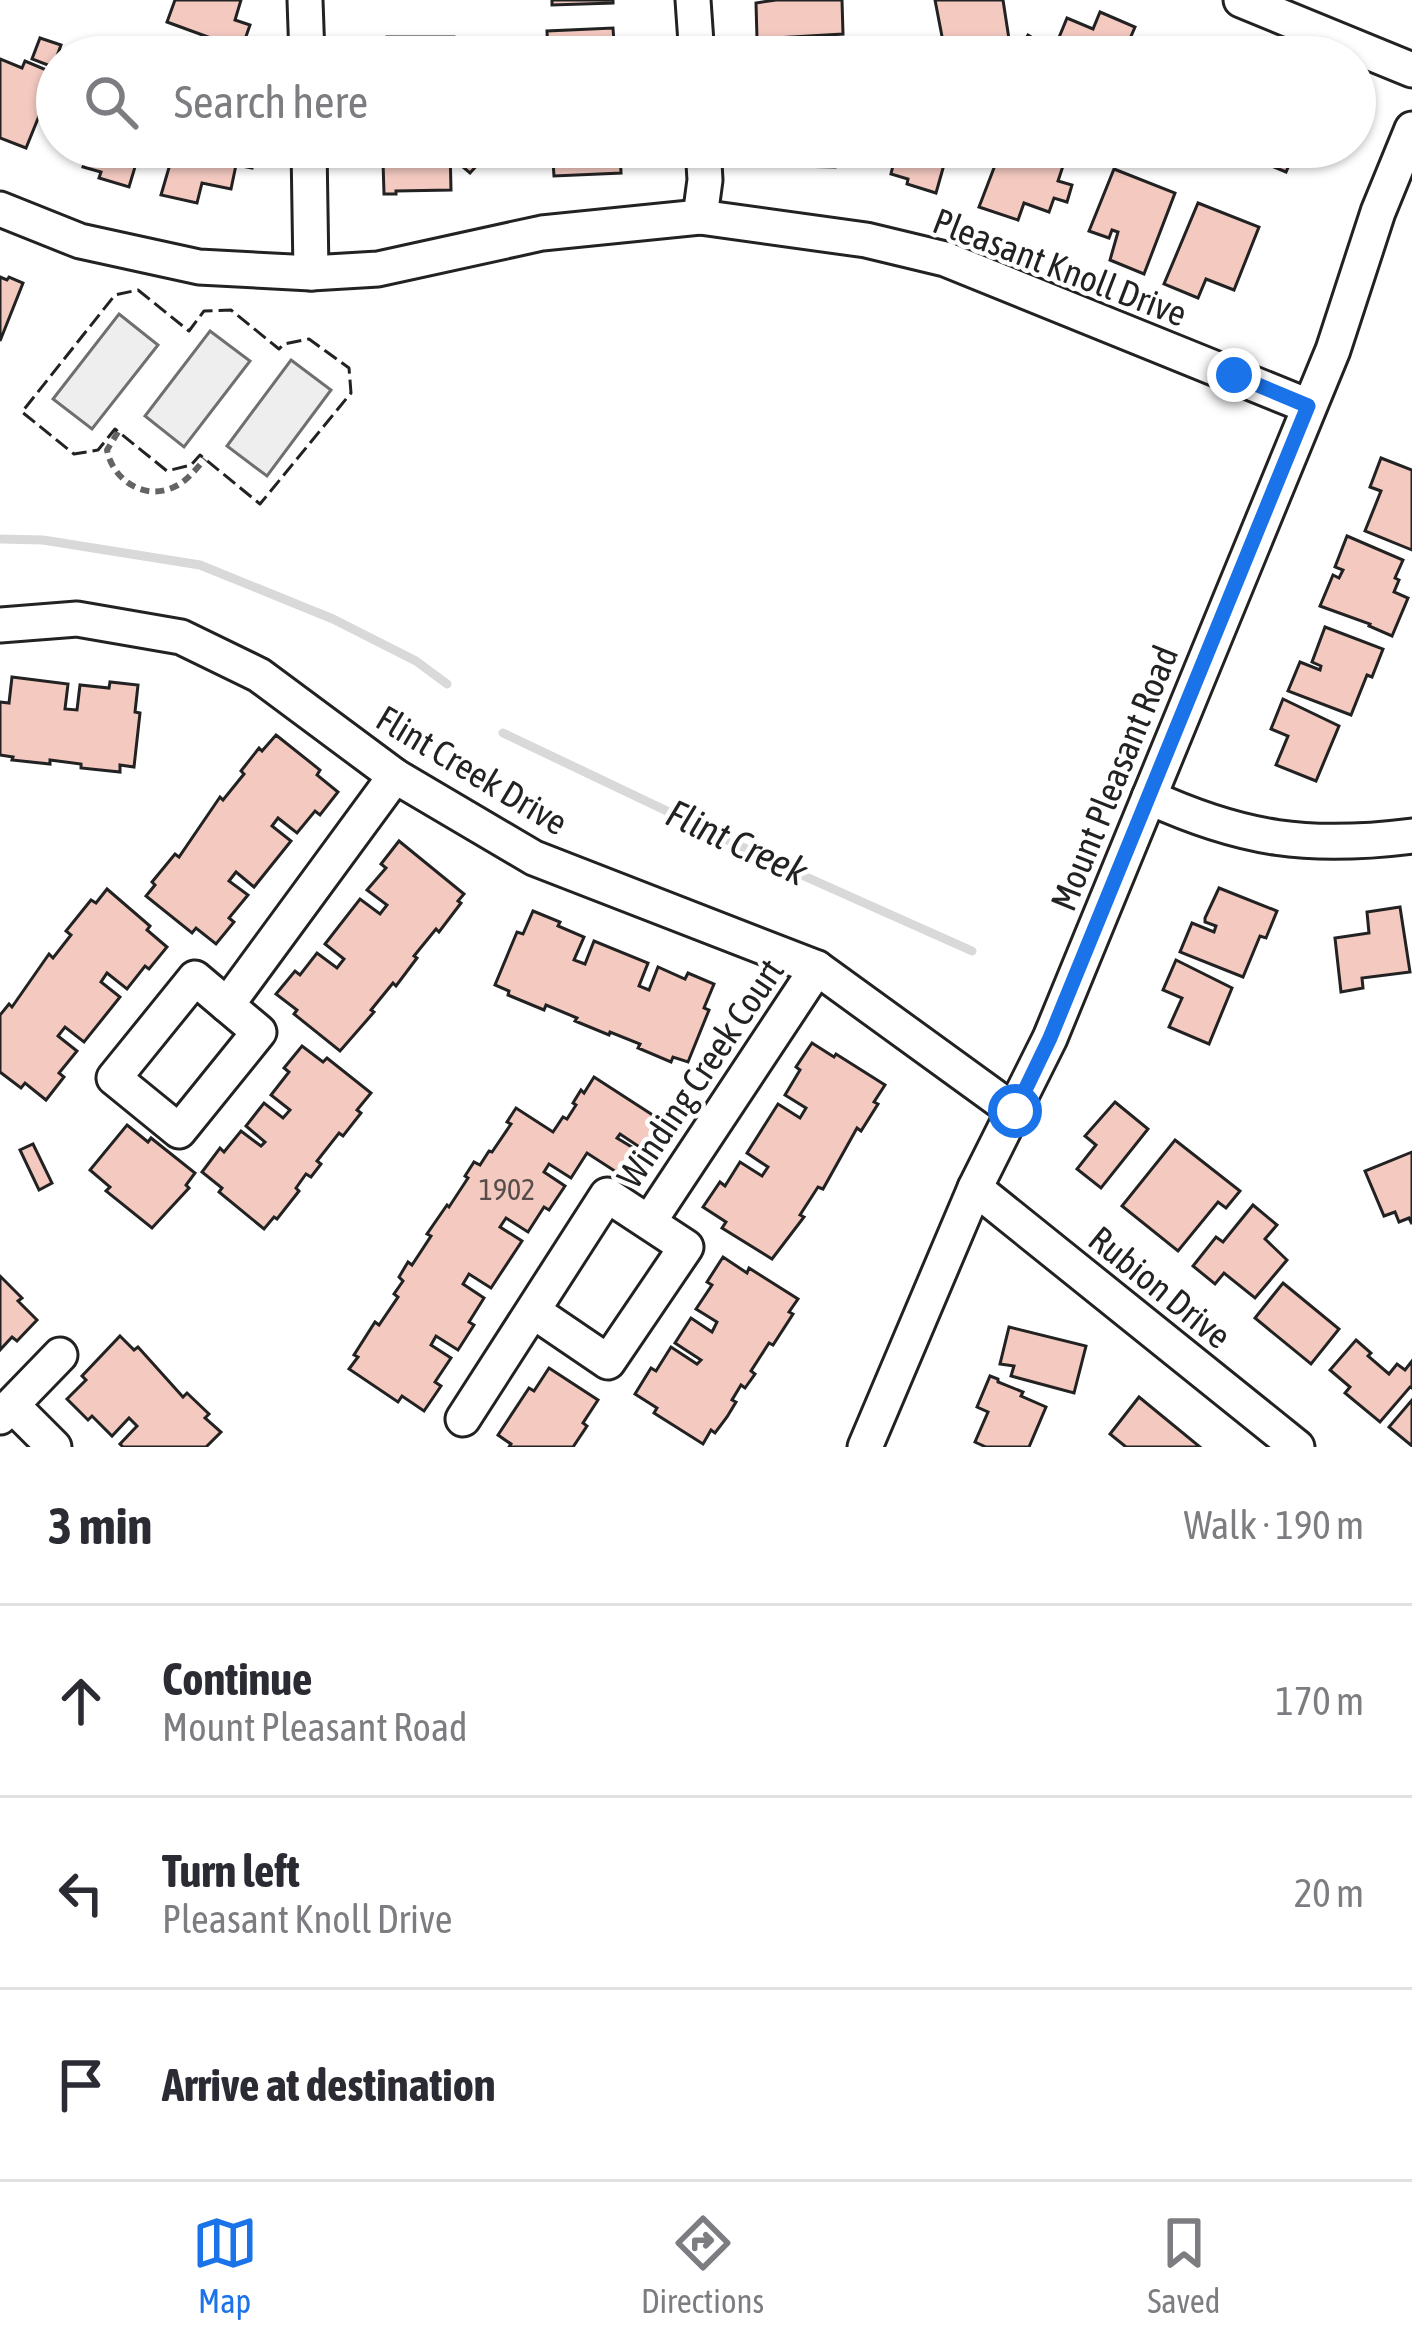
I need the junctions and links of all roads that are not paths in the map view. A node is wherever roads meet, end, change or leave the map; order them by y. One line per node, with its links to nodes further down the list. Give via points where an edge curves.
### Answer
1 (305, 0): 4 (street)
2 (693, 0): 5 (street)
3 (1241, 0): 6 (street)
4 (306, 36)
5 (696, 36)
6 (1329, 36)
7 (1376, 55): 8 (street)
8 (1412, 70)
9 (1412, 129): 15 (street, Mount Pleasant Road)
10 (309, 168): 14 (street)
11 (704, 168): 13 (street)
12 (0, 209): 14 (street, Pleasant Knoll Drive, via 80,241 200,267)
13 (700, 217): 14 (street, Pleasant Knoll Drive, via 542,233 378,269); 15 (street, Pleasant Knoll Drive, via 945,259)
14 (311, 273)
15 (1308, 406): 18 (street, Mount Pleasant Road)
16 (0, 625): 17 (street, Flint Creek Drive, via 77,620 181,637 259,675)
17 (395, 776): 20 (street, Flint Creek Drive, via 534,858); 21 (street)
18 (1149, 797): 19 (street, via 1230,830 1293,841); 22 (street, Mount Pleasant Road)
19 (1412, 836)
20 (817, 968): 22 (street, Flint Creek Drive); 24 (street, Winding Creek Court)
21 (227, 1005): 21 (street, via 195,978 114,1078 179,1131 259,1032)
22 (1015, 1111): 23 (street, Mount Pleasant Road)
23 (975, 1188): 30 (street, Mount Pleasant Road); 31 (street, Rubion Drive)
24 (649, 1222): 25 (street, via 607,1196); 25 (street, via 686,1247 608,1362)
25 (533, 1311): 28 (street)
26 (60, 1354): 27 (street)
27 (6, 1411): 29 (street)
28 (463, 1420)
29 (54, 1447)
30 (865, 1447)
31 (1297, 1447)

